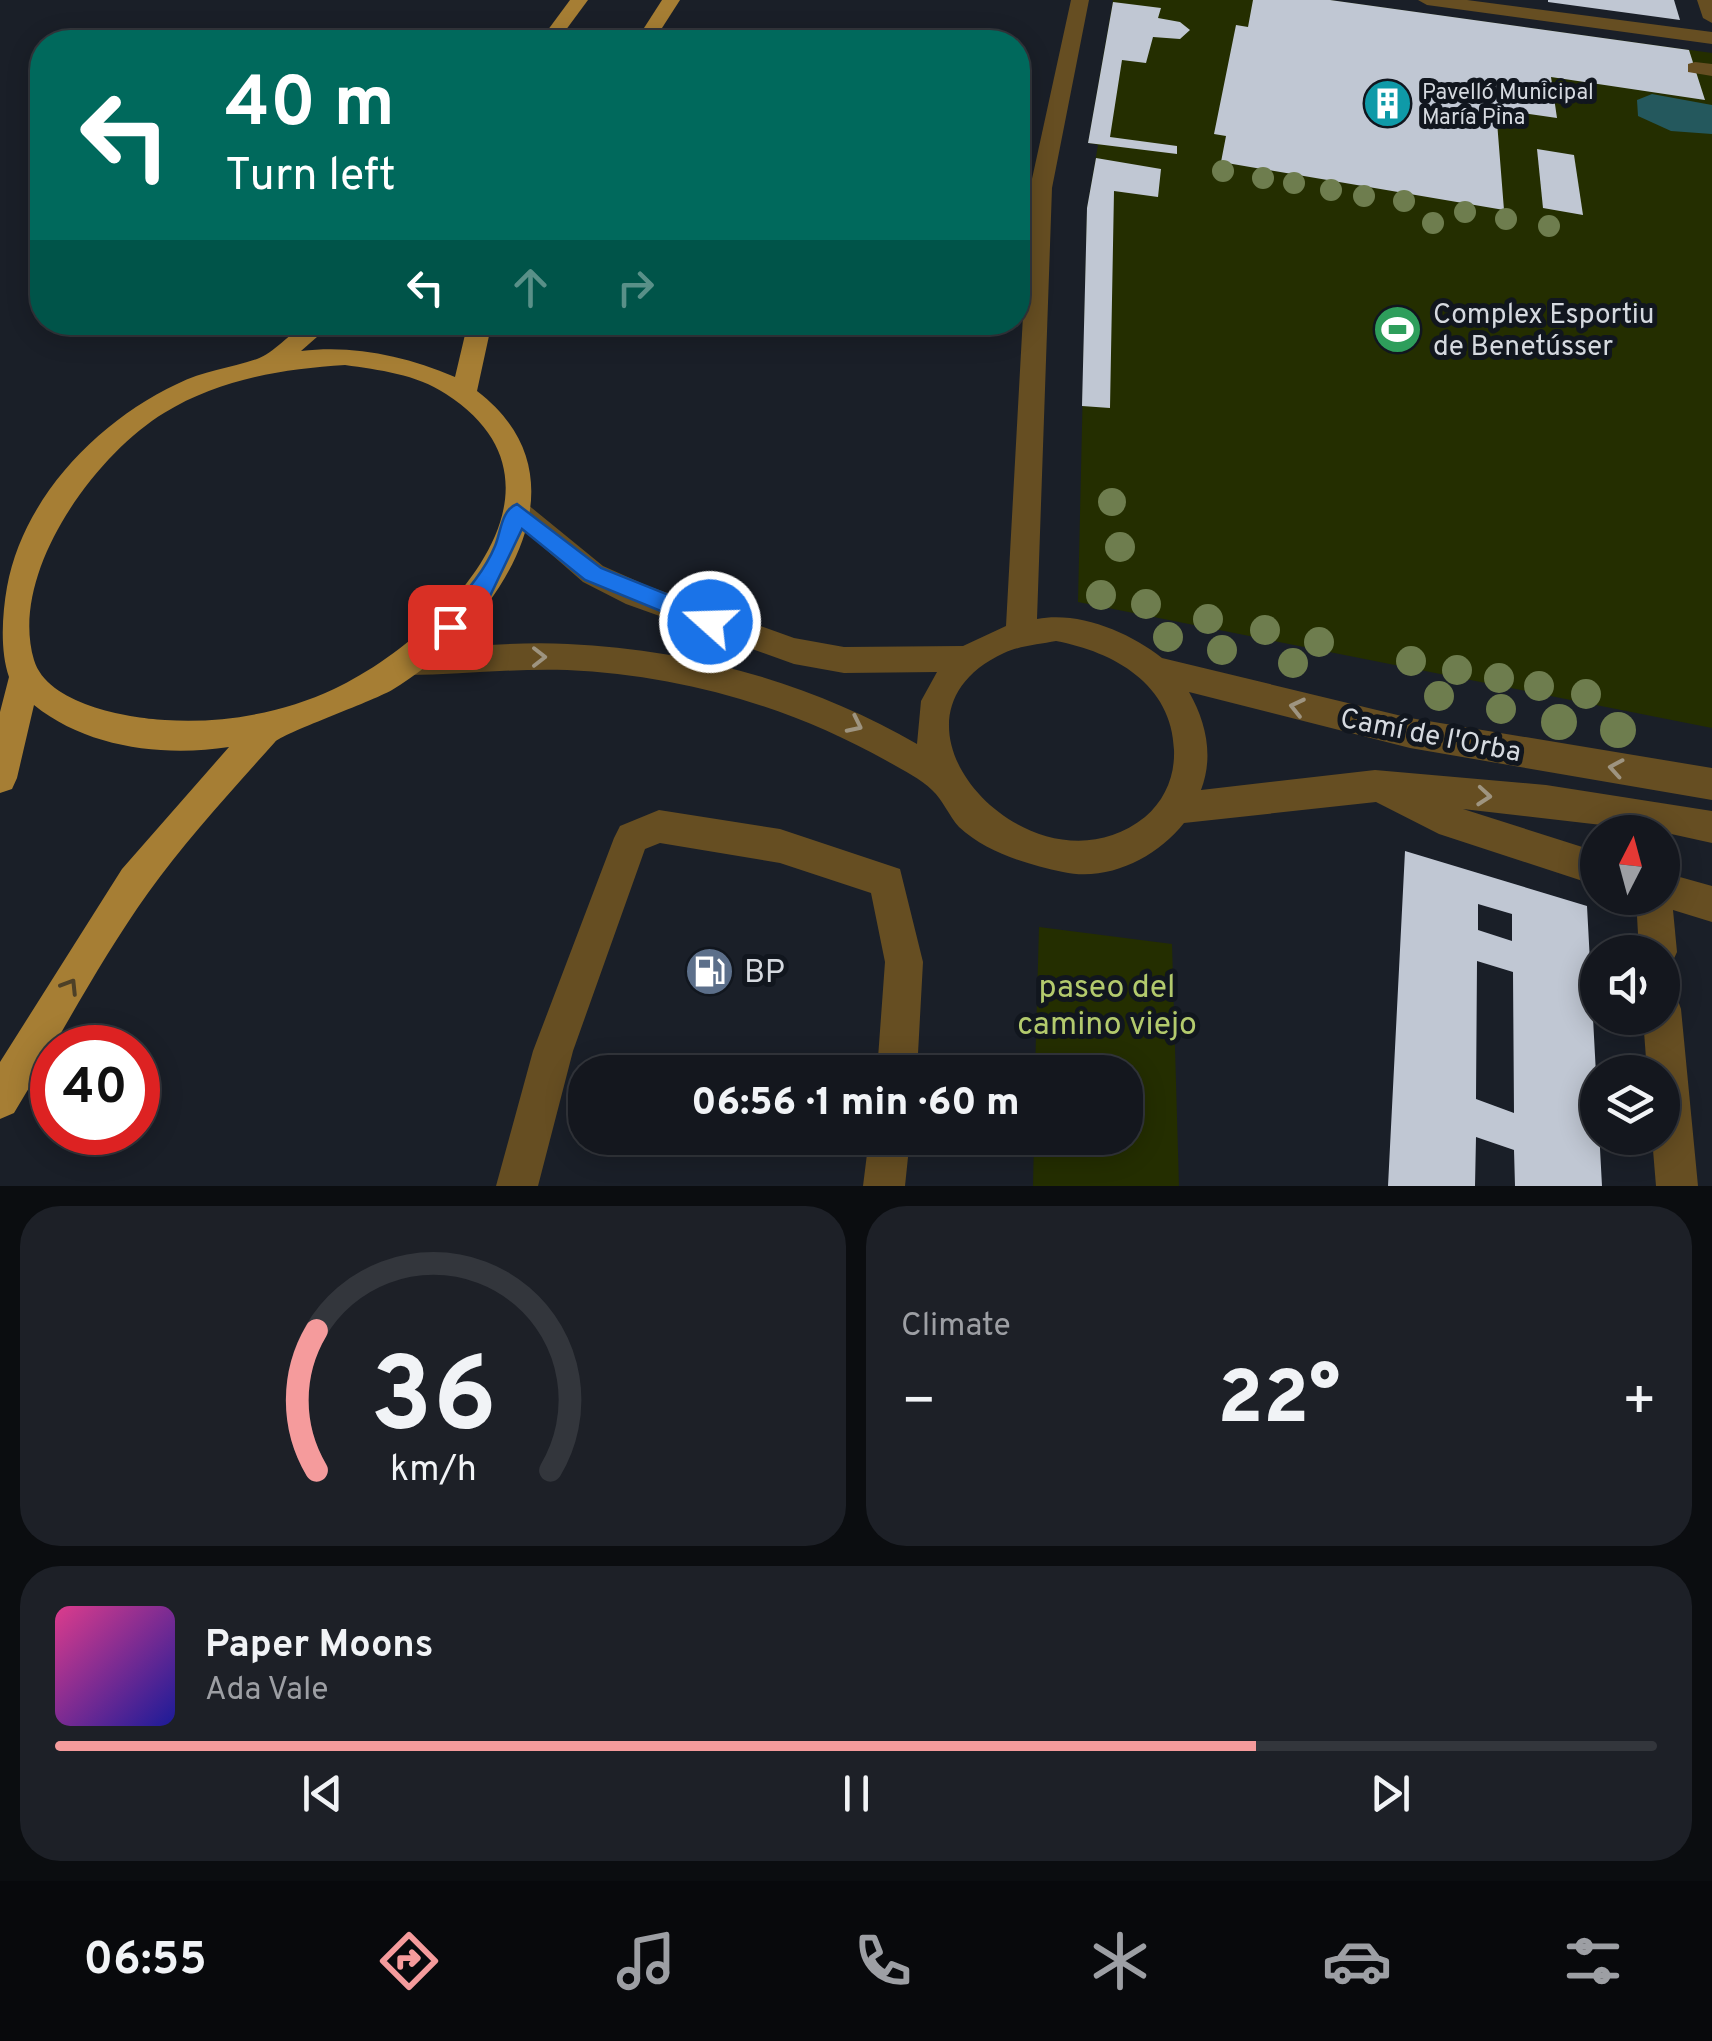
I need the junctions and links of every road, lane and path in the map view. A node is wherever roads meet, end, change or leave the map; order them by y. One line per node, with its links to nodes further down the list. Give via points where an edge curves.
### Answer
1 (579, 0): 6 (main road)
2 (671, 0): 7 (main road)
3 (1080, 0): 9 (street)
4 (1428, 0): 5 (street)
5 (1451, 2): 8 (street)
6 (557, 30)
7 (652, 30)
8 (1712, 38)
9 (1030, 183)
10 (306, 335): 13 (main road)
11 (477, 335): 14 (main road)
12 (1026, 335): 16 (street)
13 (271, 363): 14 (main road, via 379,359 411,365); 20 (main road, via 149,408 53,486 13,550 3,583 9,647)
14 (466, 390): 15 (main road, via 510,442)
15 (517, 512): 17 (street, via 593,574 794,652 844,660); 18 (main road, via 482,590)
16 (1021, 630): 17 (street); 19 (street, via 1090,634)
17 (962, 659): 23 (street, via 933,713 932,745)
18 (407, 662): 21 (main road, via 333,703); 23 (street, one-way to 23, via 614,660 744,687 826,712)
19 (1153, 669): 24 (street, Camí de l'Orba, one-way to 19, via 1410,732); 26 (street, via 1178,700 1192,736 1192,773)
20 (25, 676): 21 (main road, via 83,719 123,731 185,736); 22 (main road)
21 (268, 726): 33 (main road, one-way to 21, via 135,881)
22 (0, 778)
23 (943, 778): 26 (street, via 965,811 998,836 1041,854 1088,859 1130,848 1158,832)
24 (1712, 784)
25 (1375, 786): 26 (street); 27 (street, one-way to 27, via 1546,801); 28 (street, via 1440,818)
26 (1178, 808)
27 (1712, 828)
28 (1580, 863)
29 (1680, 895): 30 (street)
30 (1712, 904)
31 (1664, 1035): 37 (street)
32 (899, 1055): 35 (street, via 904,962 887,881 780,846 659,826 632,838 553,1051)
33 (0, 1099)
34 (888, 1155): 36 (street)
35 (517, 1186)
36 (884, 1186)
37 (1676, 1186)

